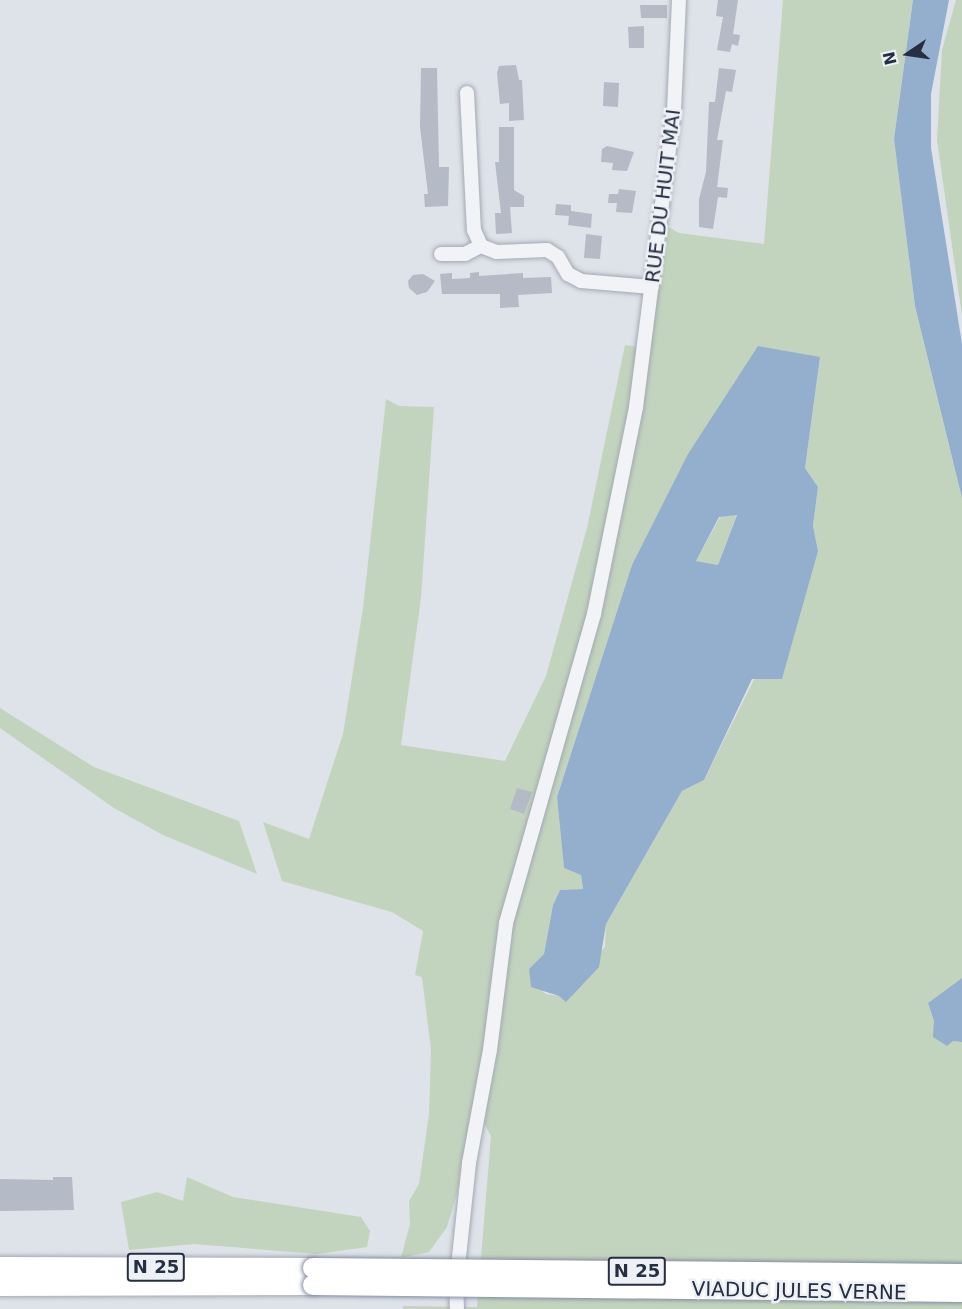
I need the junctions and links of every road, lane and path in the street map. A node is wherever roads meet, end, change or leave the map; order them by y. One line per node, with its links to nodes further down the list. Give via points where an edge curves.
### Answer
1 (680, 0): 5 (street, RUE DU HUIT MAI, via 674,110)
2 (466, 93): 3 (street, via 474,230)
3 (481, 246): 4 (street, via 465,254); 5 (street, via 496,252 547,250 558,257 568,274 581,281)
4 (441, 254)
5 (652, 286): 11 (street, RUE DU HUIT MAI, via 638,391 594,614 506,923 490,1050 469,1163 456,1285)
6 (0, 1267): 8 (highway, N 25)
7 (962, 1274): 8 (highway, VIADUC JULES VERNE / N 25, bridge)
8 (313, 1277): 9 (highway, N 25); 10 (highway, VIADUC JULES VERNE / N 25, bridge)
9 (0, 1286)
10 (962, 1292)
11 (458, 1309)

